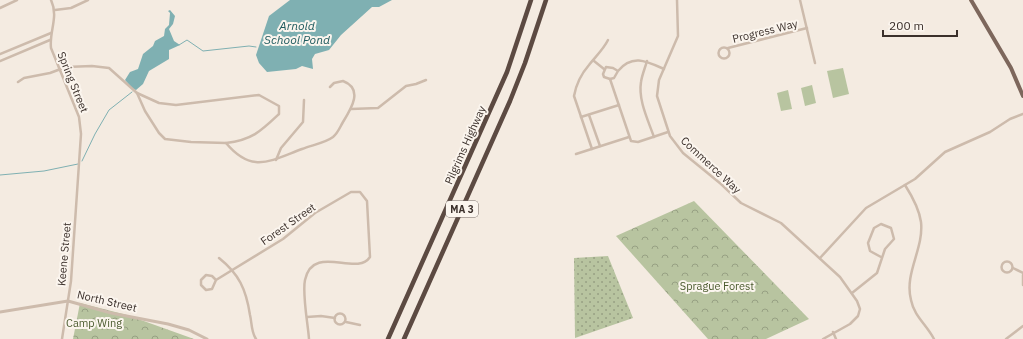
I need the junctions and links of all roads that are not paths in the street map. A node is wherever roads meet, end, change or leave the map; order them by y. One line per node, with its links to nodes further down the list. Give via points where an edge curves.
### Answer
1 (17, 0): 9 (street)
2 (51, 0): 10 (street, Spring Street)
3 (88, 0): 10 (street, via 71,8)
4 (531, 0): 68 (highway, Pilgrims Highway / MA 3, via 507,72)
5 (546, 0): 69 (highway, Pilgrims Highway / MA 3, via 510,101)
6 (677, 0): 23 (street, Commerce Way, via 678,36)
7 (800, 0): 11 (street)
8 (971, 0): 30 (main road, via 1011,68)
9 (0, 8)
10 (54, 10): 12 (street, Spring Street)
11 (807, 28): 15 (street, Progress Way); 20 (street)
12 (51, 33): 13 (street, Spring Street); 16 (street)
13 (50, 40): 17 (street); 21 (street, Spring Street, via 50,48)
14 (608, 40): 18 (street)
15 (728, 48): 15 (street, Progress Way, via 729,56 721,57 720,50)
16 (0, 54)
17 (0, 61)
18 (594, 61): 22 (street); 36 (street, via 576,88 574,96)
19 (647, 61): 23 (street); 24 (street, via 632,60); 39 (street, via 640,82 640,91)
20 (815, 63)
21 (58, 68): 27 (street, via 50,73 24,78); 29 (street, via 109,68); 45 (street, Spring Street, via 80,121)
22 (604, 68): 24 (street, via 609,66); 25 (street, via 604,77)
23 (664, 69): 37 (street, Commerce Way, via 658,80 657,96)
24 (618, 71): 25 (street, via 614,78)
25 (610, 79): 32 (street)
26 (426, 80): 33 (street, via 406,86 378,108)
27 (18, 82)
28 (330, 87): 33 (street, via 340,81 350,85 355,98)
29 (137, 93): 40 (street, via 145,111 165,139); 40 (street, via 159,103 176,105 259,95 279,106 279,114 254,136)
30 (1023, 96)
31 (304, 100): 44 (street, via 303,122 281,148)
32 (619, 106): 35 (street); 38 (street)
33 (351, 109): 44 (street, via 333,137)
34 (1023, 114): 46 (street, via 990,132 949,149)
35 (589, 115): 36 (street); 41 (street)
36 (581, 117): 42 (street)
37 (668, 132): 39 (street); 49 (street, Commerce Way, via 683,152 741,203 781,223)
38 (629, 136): 39 (street, via 634,143); 41 (street)
39 (654, 137)
40 (226, 143): 44 (street, via 246,160 263,163)
41 (600, 146): 42 (street)
42 (592, 149): 43 (street)
43 (576, 154)
44 (276, 160)
45 (79, 170): 56 (street, Keene Street)
46 (905, 185): 49 (street, via 866,208); 72 (street, via 917,208 921,226 910,281 911,301 917,316)
47 (881, 257): 47 (street, via 870,251 868,243 874,228 881,224 891,228 894,239); 55 (street, via 877,273)
48 (219, 258): 51 (street)
49 (820, 258): 55 (street, Commerce Way)
50 (1013, 268): 50 (street, via 1005,272 1002,264 1010,261); 52 (street)
51 (233, 270): 53 (street, Forest Street); 58 (street, Forest Street, via 283,239 314,213 351,192 360,192 366,201 370,257 361,263 324,261 310,269 304,286); 66 (street, via 246,296)
52 (1023, 274): 54 (street)
53 (216, 280): 53 (street, Forest Street, via 215,286 210,290 201,285 202,278 206,275)
54 (1023, 285)
55 (852, 293): 63 (street, Commerce Way, via 859,304 858,316 850,324)
56 (68, 301): 57 (street, North Street); 64 (street, Keene Street); 65 (street, North Street, via 111,314 168,324)
57 (0, 312)
58 (307, 317): 59 (street); 67 (street, Forest Street)
59 (335, 318): 60 (street, via 335,322 340,325); 60 (street, via 342,314)
60 (346, 322): 61 (street)
61 (360, 325)
62 (1023, 326): 73 (street)
63 (833, 332): 70 (street); 71 (street)
64 (62, 339)
65 (207, 339)
66 (256, 339)
67 (309, 339)
68 (388, 339)
69 (404, 339)
70 (823, 339)
71 (836, 339)
72 (934, 339)
73 (1006, 339)

